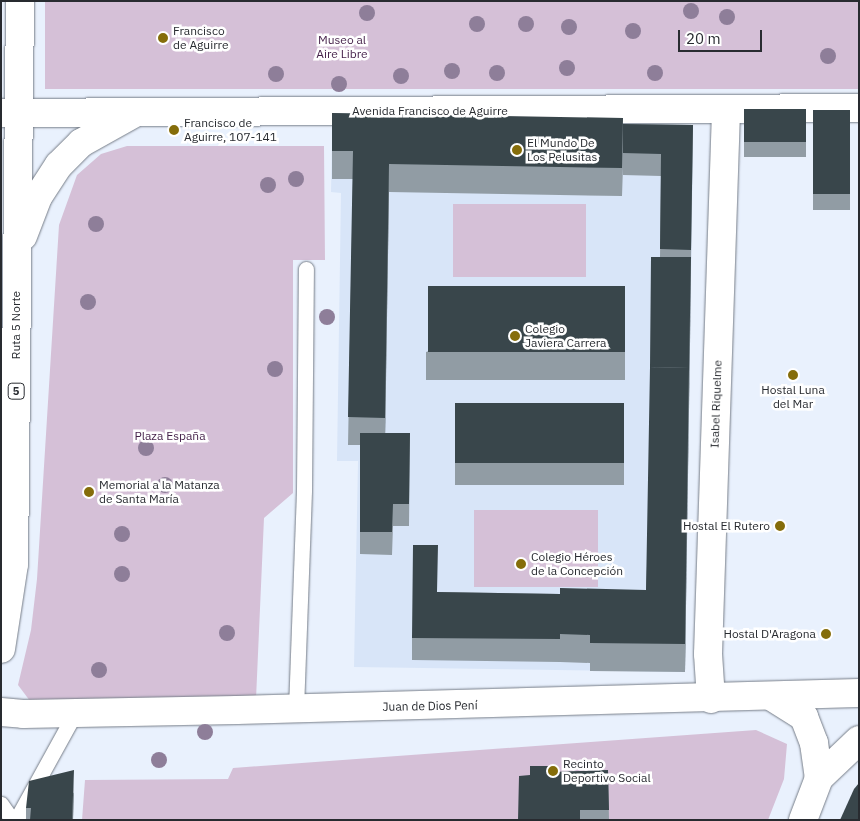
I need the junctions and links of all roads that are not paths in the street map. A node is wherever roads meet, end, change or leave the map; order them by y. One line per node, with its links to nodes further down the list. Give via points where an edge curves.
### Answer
1 (20, 1): 4 (main road, Ruta 5 Norte / 5)
2 (859, 108): 3 (main road, Avenida Francisco de Aguirre)
3 (726, 110): 5 (main road, Avenida Francisco de Aguirre); 11 (main road, Isabel Riquelme, via 708,654)
4 (9, 113): 5 (main road, Avenida Francisco de Aguirre); 6 (main road, Ruta 5 Norte / 5)
5 (133, 114): 6 (main road, via 81,143 59,164 38,198)
6 (17, 254): 8 (main road, Ruta 5 Norte / 5, via 14,564)
7 (306, 269): 12 (lane, via 304,490)
8 (1, 648)
9 (859, 693): 10 (main road, Juan de Dios Pení)
10 (772, 697): 11 (main road, Juan de Dios Pení); 16 (main road, via 804,716 814,743)
11 (711, 699): 12 (main road, Juan de Dios Pení)
12 (296, 709): 14 (main road, Juan de Dios Pení)
13 (1, 712): 14 (main road, Juan de Dios Pení)
14 (75, 713): 19 (lane)
15 (859, 740): 16 (main road)
16 (819, 778): 20 (main road)
17 (1, 804): 18 (lane)
18 (12, 820)
19 (16, 820)
20 (803, 820)

